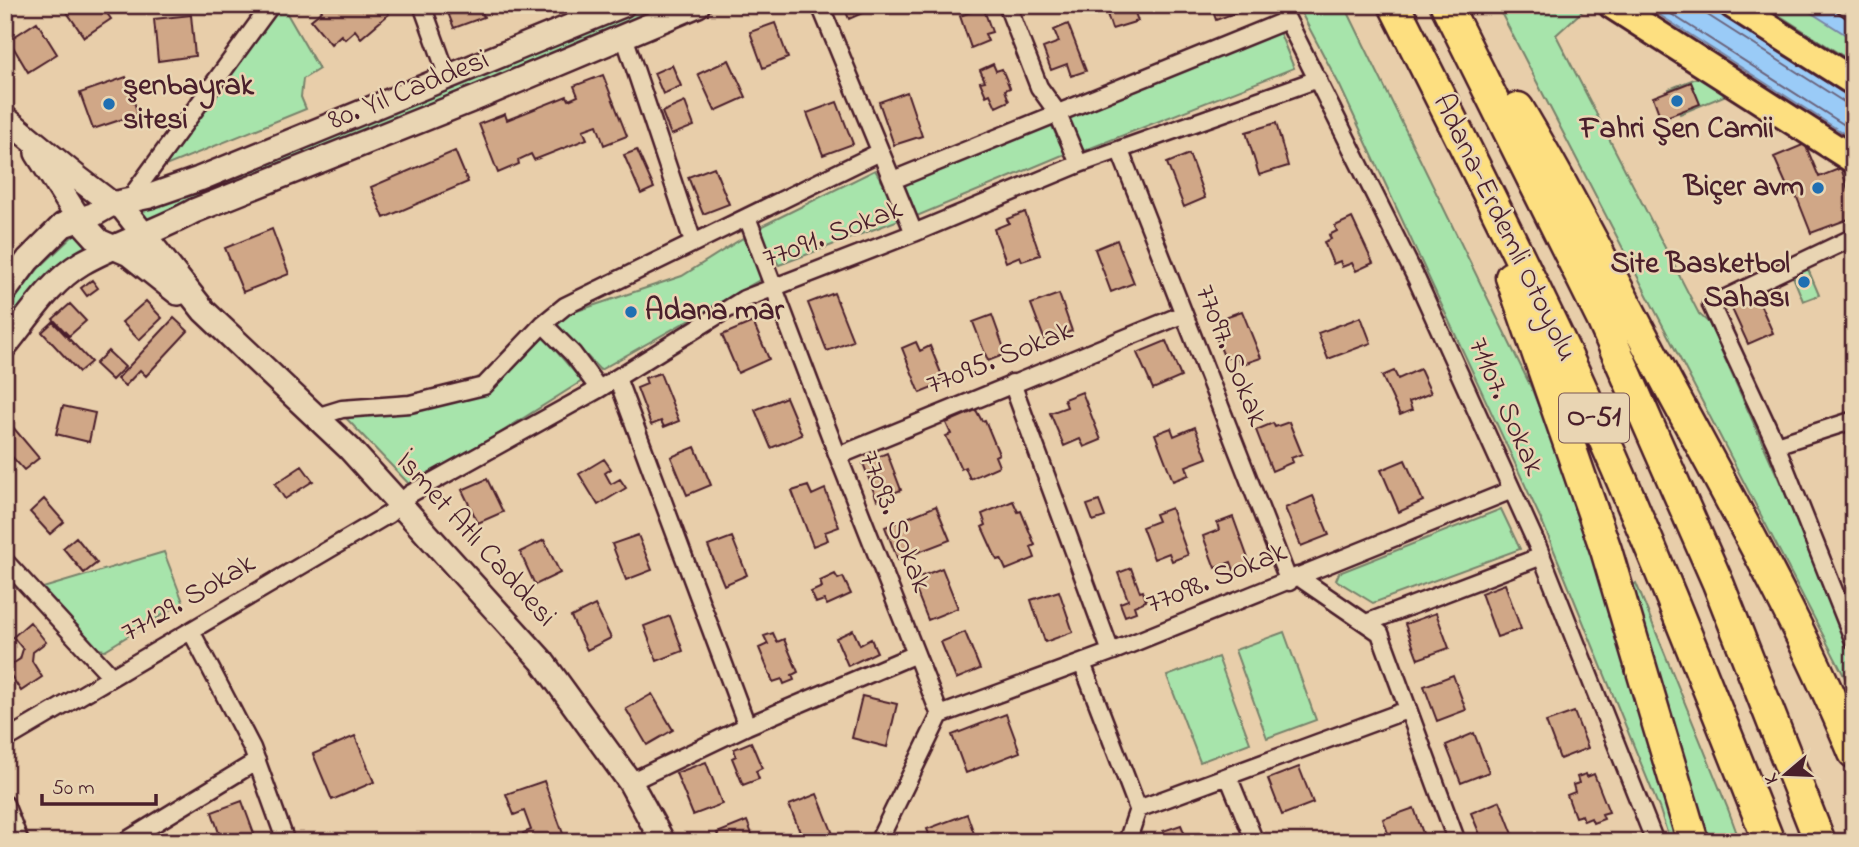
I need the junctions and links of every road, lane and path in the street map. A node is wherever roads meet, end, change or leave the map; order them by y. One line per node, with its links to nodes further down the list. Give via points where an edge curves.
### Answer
1 (271, 5): 29 (street, via 136,190)
2 (422, 5): 17 (street)
3 (623, 5): 17 (main road, 80. Yıl Caddesi)
4 (698, 5): 16 (main road, 80. Yıl Caddesi)
5 (820, 5): 25 (street)
6 (1007, 5): 20 (street, via 1039,87)
7 (1280, 5): 15 (street, 71107. Sokak)
8 (1394, 5): 24 (highway, Adana-Erdemli Otoyolu / O-51)
9 (1446, 5): 85 (highway, Adana-Erdemli Otoyolu / O-51, via 1602,318 1718,583)
10 (1455, 5): 68 (highway, via 1593,241 1771,574)
11 (1612, 5): 26 (main road)
12 (1733, 5): 19 (main road)
13 (1844, 5): 14 (street)
14 (1854, 12)
15 (1287, 20): 18 (street, 71107. Sokak); 20 (street)
16 (624, 36): 34 (main road, 80. Yıl Caddesi, via 194,211); 36 (street)
17 (448, 77): 29 (main road, 80. Yıl Caddesi, via 199,179)
18 (1318, 79): 23 (street, 77091. Sokak); 51 (street, 71107. Sokak, via 1417,280)
19 (1854, 82)
20 (1057, 112): 27 (street); 28 (street)
21 (5, 118): 22 (main road)
22 (25, 136): 30 (main road); 32 (main road)
23 (1120, 151): 27 (street, 77091. Sokak); 41 (street, 77097. Sokak)
24 (1468, 151): 83 (highway, via 1606,550); 84 (highway, Adana-Erdemli Otoyolu / O-51, via 1566,354 1678,610)
25 (880, 152): 28 (street); 31 (street)
26 (1854, 160)
27 (1079, 164): 33 (street, 77091. Sokak)
28 (893, 180): 33 (street)
29 (138, 199): 30 (main road, 80. Yıl Caddesi)
30 (112, 204): 32 (main road, 80. Yıl Caddesi); 34 (main road, İsmet Atlı Caddesi, via 122,207)
31 (747, 217): 36 (street); 38 (street, 77093. Sokak)
32 (79, 219): 37 (main road, İsmet Atlı Caddesi, via 99,241); 39 (main road, via 63,225)
33 (914, 233): 38 (street, 77091. Sokak)
34 (144, 236): 37 (main road, 80. Yıl Caddesi); 40 (main road, İsmet Atlı Caddesi)
35 (1854, 237): 49 (street, via 1711,305)
36 (694, 242): 42 (street, via 565,306)
37 (116, 248): 40 (main road, İsmet Atlı Caddesi); 43 (main road, via 82,263 55,285)
38 (773, 289): 44 (street, 77091. Sokak, via 744,299); 50 (street, 77093. Sokak)
39 (5, 290)
40 (204, 311): 47 (main road, İsmet Atlı Caddesi)
41 (1184, 314): 45 (street, 77095. Sokak); 55 (street, 77097. Sokak)
42 (543, 324): 46 (street); 47 (street, via 484,386 411,404)
43 (5, 346)
44 (617, 378): 46 (street, 77091. Sokak); 66 (street)
45 (1012, 383): 50 (street, 77095. Sokak); 60 (street)
46 (599, 389): 52 (street, 77091. Sokak, via 410,494)
47 (316, 417): 52 (main road, İsmet Atlı Caddesi)
48 (1854, 420): 49 (street)
49 (1776, 444): 56 (street)
50 (838, 456): 61 (street, 77093. Sokak)
51 (1512, 490): 53 (street, 71107. Sokak); 55 (street, 77098. Sokak)
52 (400, 505): 58 (street, 77129. Sokak); 71 (main road, İsmet Atlı Caddesi, via 542,662)
53 (1542, 556): 57 (street); 82 (street, 71107. Sokak)
54 (5, 561): 63 (street)
55 (1293, 579): 57 (street); 60 (street, 77098. Sokak)
56 (1847, 605): 59 (street)
57 (1366, 623): 64 (street, via 1380,634)
58 (191, 631): 63 (street, 77129. Sokak); 69 (street)
59 (1854, 642)
60 (1111, 652): 62 (street, 77098. Sokak)
61 (916, 654): 65 (street, 77093. Sokak); 66 (street)
62 (1082, 663): 65 (street, 77098. Sokak); 73 (street)
63 (111, 676): 67 (street, 77129. Sokak)
64 (1408, 710): 70 (street); 81 (street)
65 (940, 715): 78 (street)
66 (747, 726): 71 (street)
67 (5, 740)
68 (1854, 753)
69 (257, 761): 75 (street); 76 (street)
70 (1228, 776): 73 (street); 80 (street)
71 (630, 782): 77 (main road, İsmet Atlı Caddesi)
72 (5, 804): 74 (street)
73 (1138, 809): 79 (street)
74 (20, 842)
75 (124, 842)
76 (286, 842)
77 (663, 842)
78 (878, 842)
79 (1127, 842)
80 (1255, 842)
81 (1457, 842)
82 (1655, 842)
83 (1693, 842)
84 (1769, 842)
85 (1820, 842)

